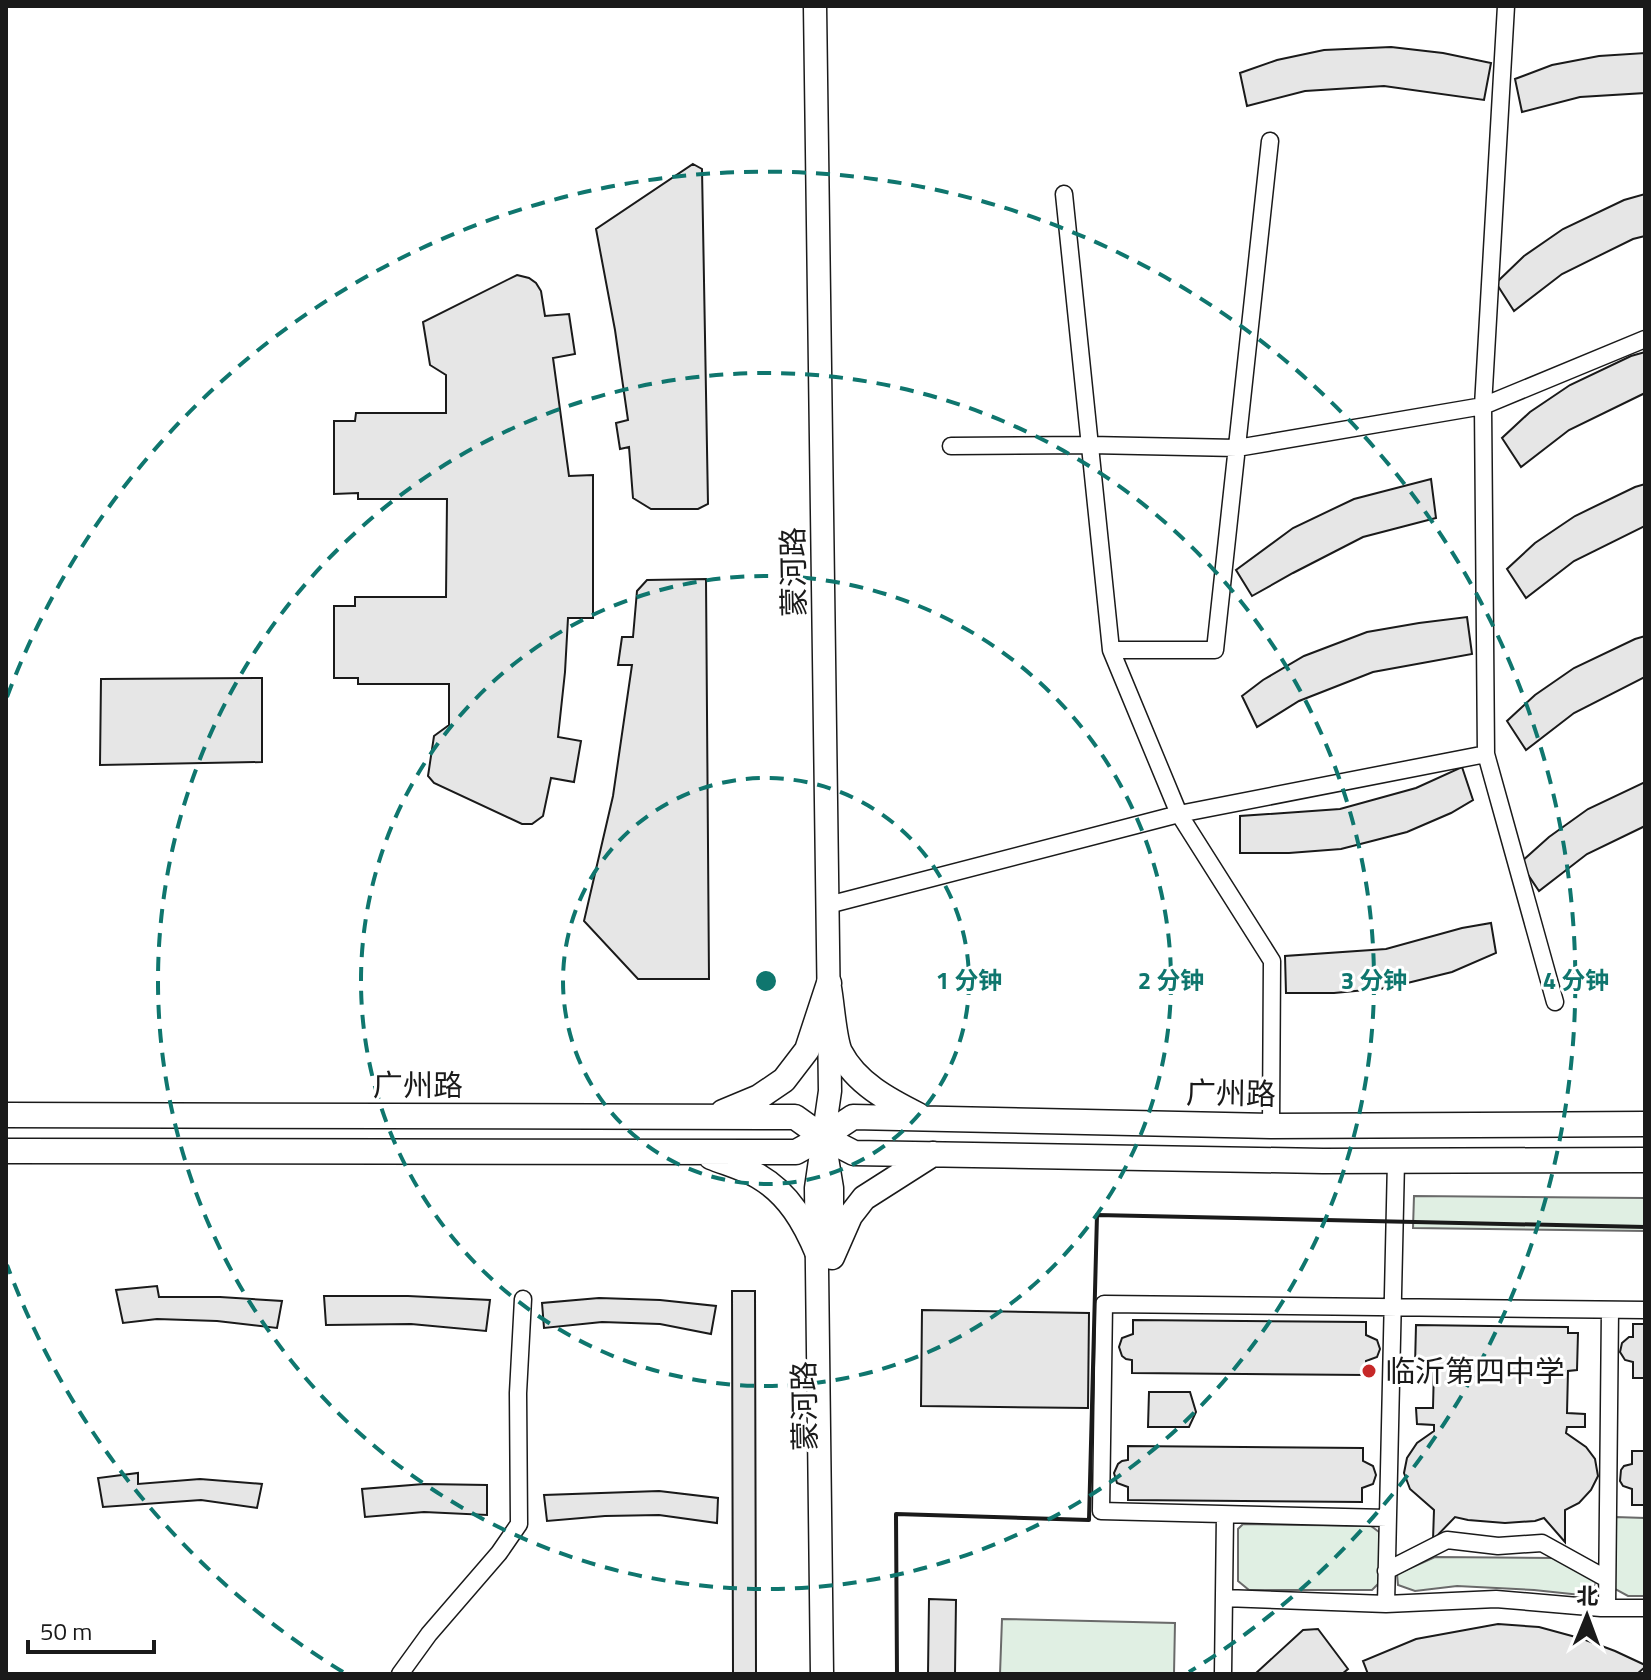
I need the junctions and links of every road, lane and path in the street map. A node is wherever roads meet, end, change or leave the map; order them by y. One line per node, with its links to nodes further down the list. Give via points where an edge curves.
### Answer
1 (815, 6): 13 (street, 蒙河路)
2 (1506, 6): 6 (street)
3 (1270, 141): 9 (street)
4 (1064, 194): 7 (street)
5 (1645, 339): 6 (street)
6 (1483, 406): 9 (street); 11 (street)
7 (1090, 445): 8 (street); 9 (street); 10 (street)
8 (951, 446)
9 (1237, 448): 10 (street, via 1215,650)
10 (1111, 650): 12 (street)
11 (1486, 754): 12 (street); 15 (street)
12 (1179, 814): 13 (street); 20 (street, via 1272,961)
13 (828, 905): 14 (street, 蒙河路)
14 (829, 983): 17 (main road, via 807,1050 784,1080); 18 (main road, via 839,1050 860,1079); 21 (street, 蒙河路, via 830,1091)
15 (1555, 1002)
16 (6, 1115): 17 (main road, 广州路)
17 (711, 1117): 21 (main road, 广州路, via 795,1117)
18 (924, 1118): 20 (main road, 广州路); 21 (main road, 广州路, via 853,1117)
19 (1645, 1124): 20 (main road, 广州路)
20 (1271, 1126)
21 (823, 1137): 23 (main road, 广州路, via 796,1152); 24 (main road, 广州路, via 854,1153); 27 (street, 蒙河路, via 832,1188)
22 (6, 1151): 23 (main road, 广州路)
23 (702, 1153): 27 (main road, via 758,1176 786,1198)
24 (933, 1154): 26 (main road, 广州路); 27 (main road, via 864,1198)
25 (1645, 1160): 26 (main road, 广州路)
26 (1396, 1161): 29 (street)
27 (825, 1256): 41 (street, 蒙河路); 42 (street, 蒙河路)
28 (523, 1299): 40 (street, via 519,1524)
29 (1392, 1307): 30 (street); 32 (street, via 1104,1304 1101,1511); 33 (street)
30 (1610, 1310): 31 (street); 35 (street)
31 (1645, 1310)
32 (1225, 1515): 33 (street); 36 (street)
33 (1387, 1518): 34 (street)
34 (1386, 1571): 35 (street, via 1447,1540 1498,1546 1542,1543); 37 (street)
35 (1607, 1579): 38 (street)
36 (1224, 1598): 37 (street); 43 (street)
37 (1386, 1604): 38 (street, via 1496,1599)
38 (1607, 1608): 39 (street)
39 (1645, 1608)
40 (400, 1674)
41 (822, 1674)
42 (836, 1674)
43 (1223, 1674)

